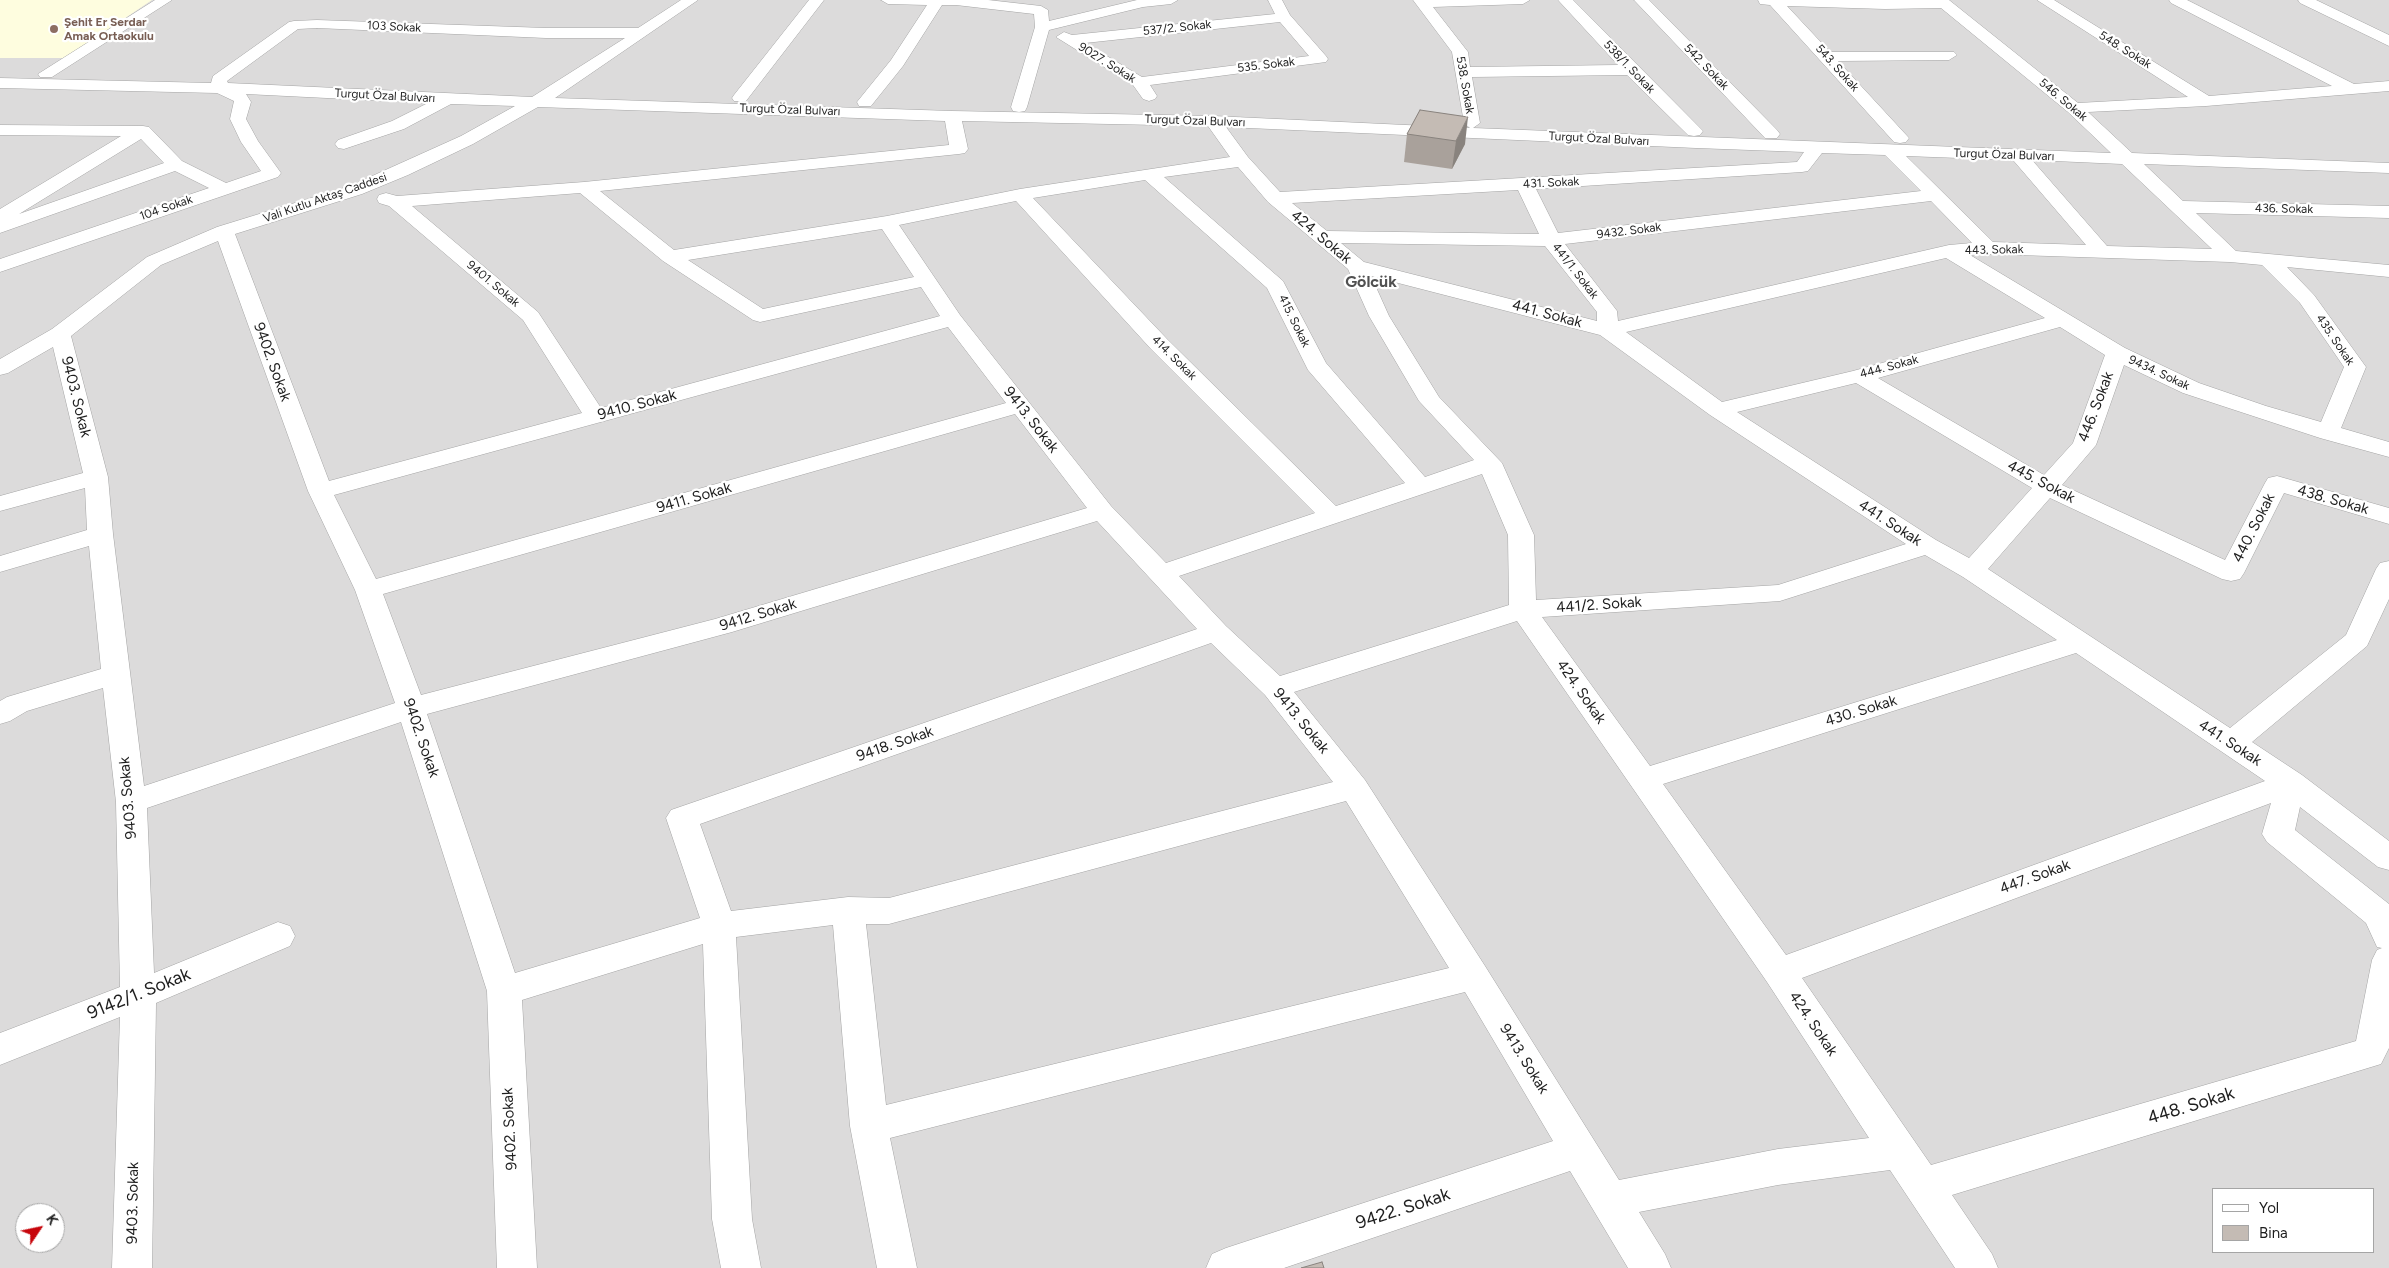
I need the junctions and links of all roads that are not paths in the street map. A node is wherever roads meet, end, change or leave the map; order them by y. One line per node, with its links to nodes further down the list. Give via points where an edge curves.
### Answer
1 (165, 0): 31 (street)
2 (666, 0): 23 (street, via 650,12)
3 (691, 0): 23 (street, Vali Kutlu Aktaş Caddesi)
4 (817, 0): 38 (street)
5 (888, 0): 15 (street)
6 (1170, 0): 22 (street)
7 (1275, 0): 21 (street, 535. Sokak)
8 (1523, 0): 18 (street)
9 (1565, 0): 28 (street, 538/1. Sokak)
10 (1641, 0): 52 (street, 542. Sokak)
11 (1756, 0): 17 (street)
12 (2044, 0): 41 (street, 548. Sokak)
13 (2176, 0): 36 (street)
14 (2305, 0): 25 (street)
15 (936, 1): 16 (street); 42 (street, via 897,63)
16 (957, 1): 22 (street, via 1047,7)
17 (1773, 1): 20 (street); 27 (street, 543. Sokak)
18 (1421, 2): 29 (street, 538. Sokak, via 1460,52)
19 (1943, 2): 20 (street); 44 (street, 546. Sokak)
20 (1883, 3)
21 (1284, 17): 24 (street, 537/2. Sokak); 32 (street, 535. Sokak, via 1320,58)
22 (1042, 27): 24 (street, 9027. Sokak); 43 (street)
23 (646, 30): 34 (street, 103 Sokak, via 546,33 294,25); 37 (street, Vali Kutlu Aktaş Caddesi)
24 (1070, 40): 32 (street, 9027. Sokak)
25 (2389, 41)
26 (1949, 55): 27 (street)
27 (1827, 57): 54 (street, 543. Sokak)
28 (1631, 70): 29 (street); 51 (street, 538/1. Sokak)
29 (1464, 72): 48 (street, 538. Sokak)
30 (0, 73): 31 (street, Turgut Özal Bulvarı)
31 (46, 74): 34 (street, Turgut Özal Bulvarı)
32 (1139, 82): 45 (street, 9027. Sokak)
33 (0, 83): 34 (street, Turgut Özal Bulvarı)
34 (220, 84): 37 (street, Turgut Özal Bulvarı); 39 (street, Turgut Özal Bulvarı); 65 (street, 104 Sokak, via 243,102 238,119 272,172)
35 (2389, 86): 36 (street)
36 (2349, 88): 41 (street)
37 (555, 91): 38 (street, Turgut Özal Bulvarı); 40 (street, Vali Kutlu Aktaş Caddesi)
38 (740, 98): 42 (street, Turgut Özal Bulvarı)
39 (448, 99): 40 (street, Turgut Özal Bulvarı); 53 (street, via 398,125)
40 (537, 101): 46 (street, Turgut Özal Bulvarı); 66 (street, Vali Kutlu Aktaş Caddesi, via 467,140)
41 (2206, 101): 44 (street)
42 (866, 102): 43 (street, Turgut Özal Bulvarı)
43 (1019, 107): 45 (street, Turgut Özal Bulvarı)
44 (2074, 108): 56 (street, 546. Sokak)
45 (1160, 111): 48 (street, Turgut Özal Bulvarı)
46 (952, 116): 47 (street, Turgut Özal Bulvarı); 64 (street, via 959,149)
47 (1213, 121): 55 (street, Turgut Özal Bulvarı); 59 (street, 424. Sokak)
48 (1472, 123): 51 (street, Turgut Özal Bulvarı)
49 (2, 130): 50 (street)
50 (141, 131): 60 (street); 73 (street)
51 (1694, 131): 52 (street, Turgut Özal Bulvarı)
52 (1771, 134): 54 (street, Turgut Özal Bulvarı)
53 (344, 144)
54 (1895, 144): 55 (street, Turgut Özal Bulvarı); 56 (street, Turgut Özal Bulvarı); 57 (street, Turgut Özal Bulvarı); 68 (street, 543. Sokak)
55 (1817, 147): 63 (street, 431. Sokak, via 1802,167)
56 (2124, 153): 57 (street, Turgut Özal Bulvarı); 58 (street, Turgut Özal Bulvarı); 61 (street, Turgut Özal Bulvarı); 71 (street, 546. Sokak)
57 (2019, 156): 81 (street)
58 (2389, 158)
59 (1242, 162): 62 (street); 69 (street, 424. Sokak)
60 (176, 165): 65 (street); 75 (street)
61 (2389, 168)
62 (1149, 174): 67 (street); 104 (street, 415. Sokak, via 1276,285 1316,366)
63 (1525, 185): 69 (street, 431. Sokak); 78 (street, 441/1. Sokak)
64 (584, 187): 70 (street); 83 (street)
65 (223, 188): 85 (street, 104 Sokak)
66 (356, 190): 70 (street, 9401. Sokak); 76 (street, Vali Kutlu Aktaş Caddesi)
67 (1020, 195): 74 (street); 109 (street, 414. Sokak, via 1159,344)
68 (1935, 195): 78 (street, 9432. Sokak); 79 (street, 543. Sokak)
69 (1275, 198): 77 (street, 424. Sokak)
70 (396, 202): 98 (street, 9401. Sokak, via 531,316)
71 (2179, 207): 72 (street, 436. Sokak); 82 (street, 546. Sokak)
72 (2389, 212)
73 (0, 217)
74 (887, 222): 83 (street); 88 (street, 9413. Sokak)
75 (0, 227)
76 (224, 231): 92 (street, Vali Kutlu Aktaş Caddesi, via 154,261); 106 (street, 9402. Sokak)
77 (1321, 237): 78 (street, 9432. Sokak); 86 (street, 424. Sokak)
78 (1551, 240): 91 (street, 441/1. Sokak, via 1607,311)
79 (1988, 248): 80 (street, 443. Sokak); 81 (street, 443. Sokak)
80 (1949, 251): 90 (street, 9434. Sokak); 91 (street, 443. Sokak)
81 (2101, 251): 82 (street, 443. Sokak)
82 (2230, 256): 84 (street, 443. Sokak)
83 (670, 257): 88 (street, via 760,316)
84 (2269, 261): 87 (street, 443. Sokak); 99 (street, 435. Sokak, via 2307,299 2355,367)
85 (0, 266)
86 (1357, 266): 91 (street, 441. Sokak); 101 (street, 424. Sokak, via 1379,316 1430,401)
87 (2389, 271)
88 (927, 280): 89 (street, 9413. Sokak)
89 (953, 319): 96 (street, 9413. Sokak); 98 (street, 9410. Sokak)
90 (2060, 321): 93 (street, 9434. Sokak); 95 (street, 444. Sokak)
91 (1608, 330): 97 (street, 441. Sokak)
92 (60, 334): 94 (street, Vali Kutlu Aktaş Caddesi); 102 (street, 9403. Sokak)
93 (2117, 353): 99 (street, 9434. Sokak, via 2192,388); 105 (street, 446. Sokak, via 2084,445)
94 (2, 365)
95 (1859, 376): 97 (street, 444. Sokak); 105 (street, 445. Sokak)
96 (1020, 406): 108 (street, 9413. Sokak); 118 (street, 9411. Sokak)
97 (1718, 410): 112 (street, 441. Sokak)
98 (595, 416): 106 (street, 9410. Sokak)
99 (2328, 432): 100 (street, 9434. Sokak)
100 (2389, 450)
101 (1490, 463): 104 (street); 119 (street, 424. Sokak, via 1521,535)
102 (96, 477): 107 (street); 111 (street, 9403. Sokak)
103 (2277, 483): 110 (street, 438. Sokak); 117 (street, 440. Sokak)
104 (1421, 487): 109 (street)
105 (2047, 487): 115 (street, 446. Sokak); 117 (street, 445. Sokak)
106 (320, 491): 118 (street, 9402. Sokak)
107 (0, 504)
108 (1102, 511): 116 (street, 9413. Sokak); 124 (street, 9412. Sokak, via 722,626)
109 (1332, 516): 116 (street)
110 (2389, 516)
111 (100, 534): 113 (street); 122 (street, 9403. Sokak)
112 (1927, 546): 115 (street, 441. Sokak); 119 (street, 441/2. Sokak, via 1780,593)
113 (0, 564)
114 (2389, 568): 126 (street, via 2357,640)
115 (1972, 571): 121 (street, 441. Sokak)
116 (1162, 573): 120 (street, 9413. Sokak)
117 (2231, 573)
118 (368, 590): 124 (street, 9402. Sokak)
119 (1523, 610): 123 (street, 441/2. Sokak); 127 (street, 424. Sokak)
120 (1216, 632): 123 (street, 9413. Sokak); 133 (street, 9418. Sokak, via 682,818)
121 (2079, 643): 126 (street, 441. Sokak); 127 (street, 430. Sokak)
122 (116, 674): 125 (street, via 17,704); 130 (street, 9403. Sokak)
123 (1275, 688): 129 (street, 9413. Sokak)
124 (411, 708): 130 (street, 9412. Sokak); 139 (street, 9402. Sokak)
125 (0, 714)
126 (2230, 744): 128 (street, 441. Sokak)
127 (1643, 779): 137 (street, 424. Sokak)
128 (2291, 782): 131 (street, 441. Sokak); 135 (street, via 2278,834 2379,915); 137 (street, 447. Sokak)
129 (1354, 788): 132 (street, via 889,911); 138 (street, 9413. Sokak)
130 (130, 802): 140 (street, 9403. Sokak)
131 (2389, 858)
132 (848, 910): 133 (street); 142 (street)
133 (719, 926): 139 (street); 149 (street, via 732,1219)
134 (278, 936): 140 (street, 9142/1. Sokak)
135 (2389, 938)
136 (2389, 960): 145 (street, 448. Sokak, via 2375,1040 2368,1053)
137 (1778, 972): 144 (street, 424. Sokak)
138 (1473, 976): 142 (street); 143 (street, 9413. Sokak)
139 (504, 991): 148 (street, 9402. Sokak)
140 (138, 995): 141 (street, 9142/1. Sokak); 147 (street, 9403. Sokak)
141 (0, 1049)
142 (869, 1126): 150 (street)
143 (1580, 1150): 146 (street, 9413. Sokak); 151 (street, 9422. Sokak)
144 (1898, 1152): 145 (street, 424. Sokak); 146 (street, via 1778,1167)
145 (1922, 1186): 153 (street, 424. Sokak)
146 (1610, 1200): 152 (street, 9413. Sokak)
147 (132, 1268)
148 (516, 1268)
149 (741, 1268)
150 (897, 1268)
151 (1226, 1268)
152 (1651, 1268)
153 (1978, 1268)

